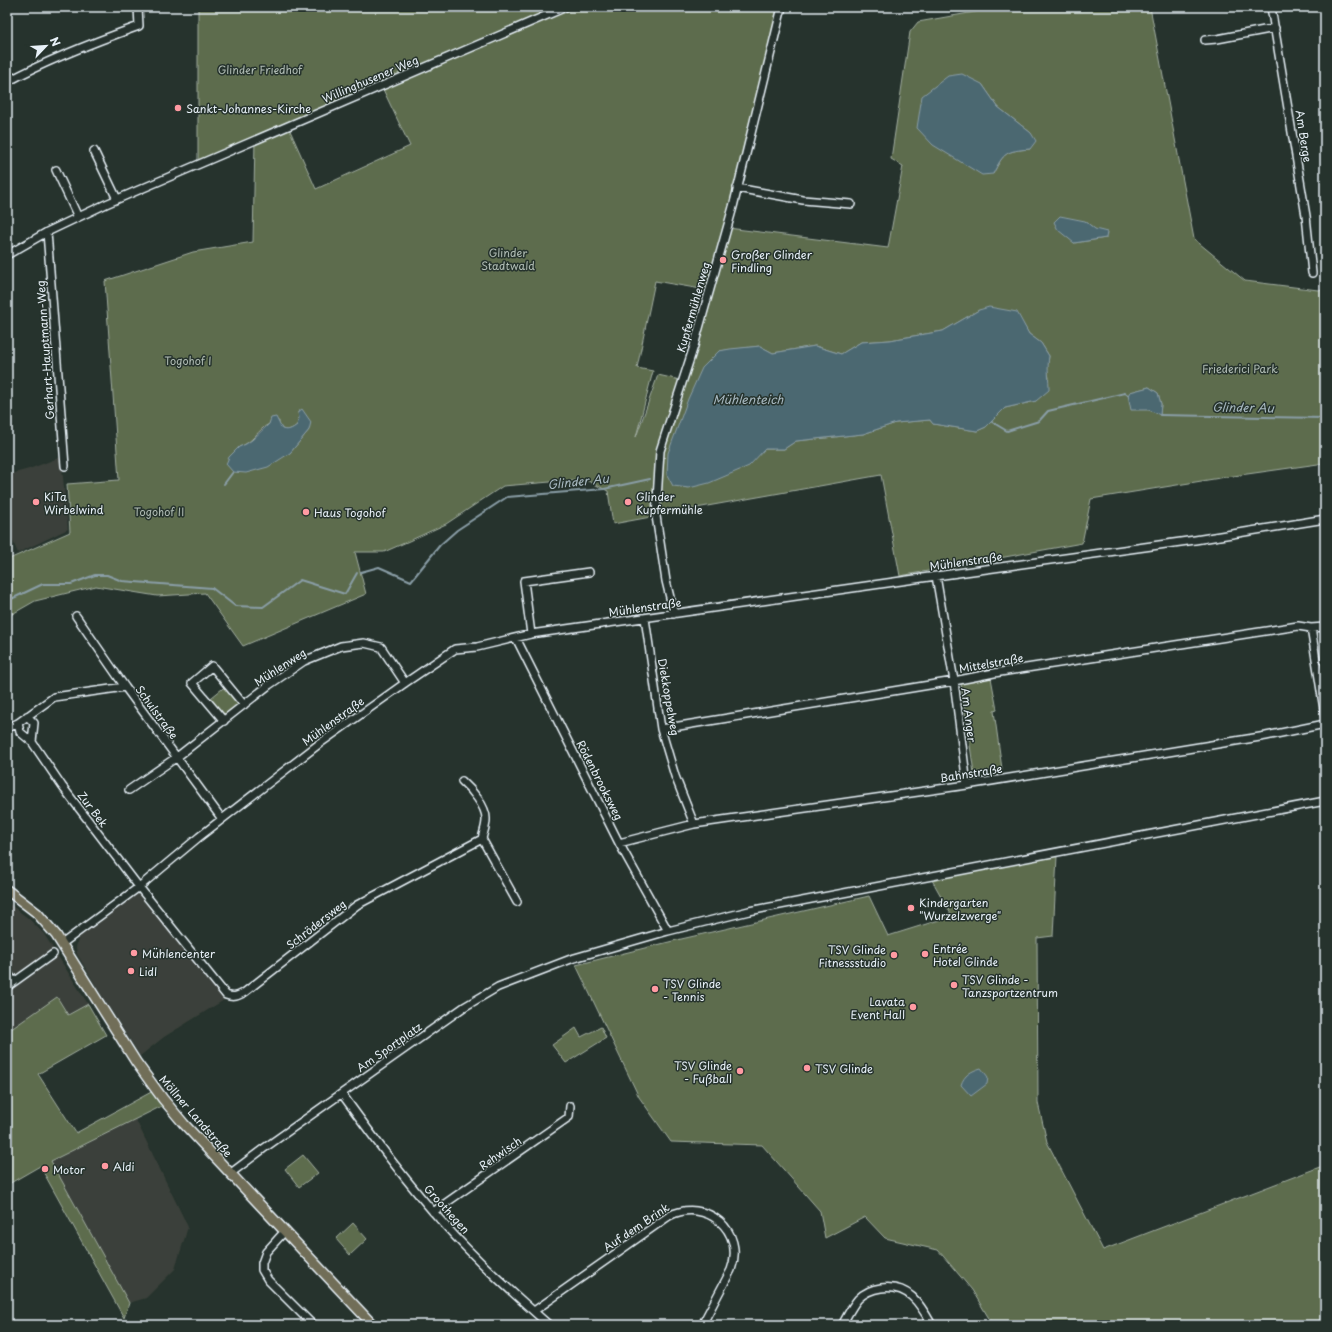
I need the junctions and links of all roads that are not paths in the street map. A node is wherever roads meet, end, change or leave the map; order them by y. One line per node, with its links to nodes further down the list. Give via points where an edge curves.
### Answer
1 (138, 7): 7 (street, via 139,26 96,41)
2 (566, 7): 11 (street, Willinghusener Weg)
3 (782, 7): 10 (street, Kupfermühlenweg)
4 (1271, 7): 5 (street, Am Berge)
5 (1275, 28): 6 (street); 16 (street, Am Berge, via 1306,216)
6 (1205, 40)
7 (7, 82)
8 (94, 151): 11 (street)
9 (56, 170): 13 (street)
10 (737, 188): 12 (street, via 803,200); 21 (street, Kupfermühlenweg, via 694,346 660,451 656,516)
11 (117, 199): 13 (street, Willinghusener Weg)
12 (851, 204)
13 (78, 217): 14 (street, Willinghusener Weg)
14 (47, 232): 15 (street, Willinghusener Weg); 17 (street, Gerhart-Hauptmann-Weg)
15 (7, 255)
16 (1312, 273)
17 (65, 466)
18 (1325, 519): 20 (street, Mühlenstraße)
19 (589, 572): 26 (street, via 524,581)
20 (936, 576): 21 (street, Mühlenstraße); 28 (street, Am Anger)
21 (674, 614): 23 (street, Mühlenstraße)
22 (76, 616): 30 (street, Schulstraße)
23 (645, 618): 26 (street, Mühlenstraße); 38 (street, Diekkoppelweg)
24 (1325, 627): 25 (street, Mittelstraße)
25 (1311, 628): 28 (street, Mittelstraße, via 1298,626); 33 (street)
26 (531, 634): 27 (street, Mühlenstraße)
27 (516, 638): 29 (street, Mühlenstraße, via 455,649); 48 (street, Rödenbrooksweg)
28 (954, 681): 38 (street, Mittelstraße); 42 (street, Am Anger)
29 (404, 683): 31 (street, Mühlenweg, via 381,647 364,643 341,646 304,661); 45 (street, Mühlenstraße, via 319,744)
30 (125, 687): 32 (street, via 54,697); 40 (street, Schulstraße)
31 (244, 705): 34 (street, Mühlenweg); 34 (street, via 212,666 192,683)
32 (27, 716): 35 (street); 39 (street, via 34,723)
33 (1325, 716)
34 (224, 721): 40 (street, Mühlenweg)
35 (18, 723): 37 (street); 39 (street, Zur Bek, via 20,732)
36 (1325, 724): 42 (street, Bahnstraße)
37 (7, 728)
38 (661, 729): 46 (street, Diekkoppelweg, via 675,776)
39 (32, 742): 49 (street, Zur Bek)
40 (177, 757): 43 (street, Mühlenweg); 45 (street, Schulstraße)
41 (462, 781): 47 (street, via 481,804 486,819)
42 (967, 786): 46 (street, Bahnstraße)
43 (129, 790)
44 (1325, 800): 52 (street, Am Sportplatz, via 750,911)
45 (222, 819): 49 (street, Mühlenstraße)
46 (694, 824): 48 (street, Bahnstraße)
47 (482, 839): 49 (street, Schrödersweg, via 357,905 245,992 232,997 221,990); 51 (street)
48 (620, 843): 52 (street, Rödenbrooksweg)
49 (139, 887): 53 (street, Mühlenstraße)
50 (7, 890): 53 (main road, Möllner Landstraße, via 37,913)
51 (517, 902)
52 (668, 931): 58 (street, Am Sportplatz, via 571,959 507,982 464,1006)
53 (63, 943): 60 (main road, Möllner Landstraße, via 151,1084)
54 (53, 954): 56 (street)
55 (7, 972): 56 (street)
56 (14, 982): 57 (street)
57 (7, 987)
58 (342, 1094): 60 (street, Am Sportplatz); 61 (street, Groothegen, via 389,1158)
59 (570, 1106): 61 (street, Rehwisch, via 569,1117)
60 (230, 1173): 62 (main road, Möllner Landstraße)
61 (434, 1212): 63 (street, Groothegen, via 487,1268)
62 (285, 1231): 64 (street, via 266,1252 262,1270 268,1280); 65 (main road, Möllner Landstraße)
63 (534, 1311): 66 (street, Groothegen); 67 (street, Auf dem Brink, via 669,1216 695,1210 710,1215 722,1224 731,1237 734,1252 731,1270)
64 (313, 1325)
65 (373, 1325)
66 (550, 1325)
67 (702, 1325)
68 (842, 1325): 69 (street, via 859,1298 876,1288 885,1287 901,1290 910,1295)
69 (932, 1325)

